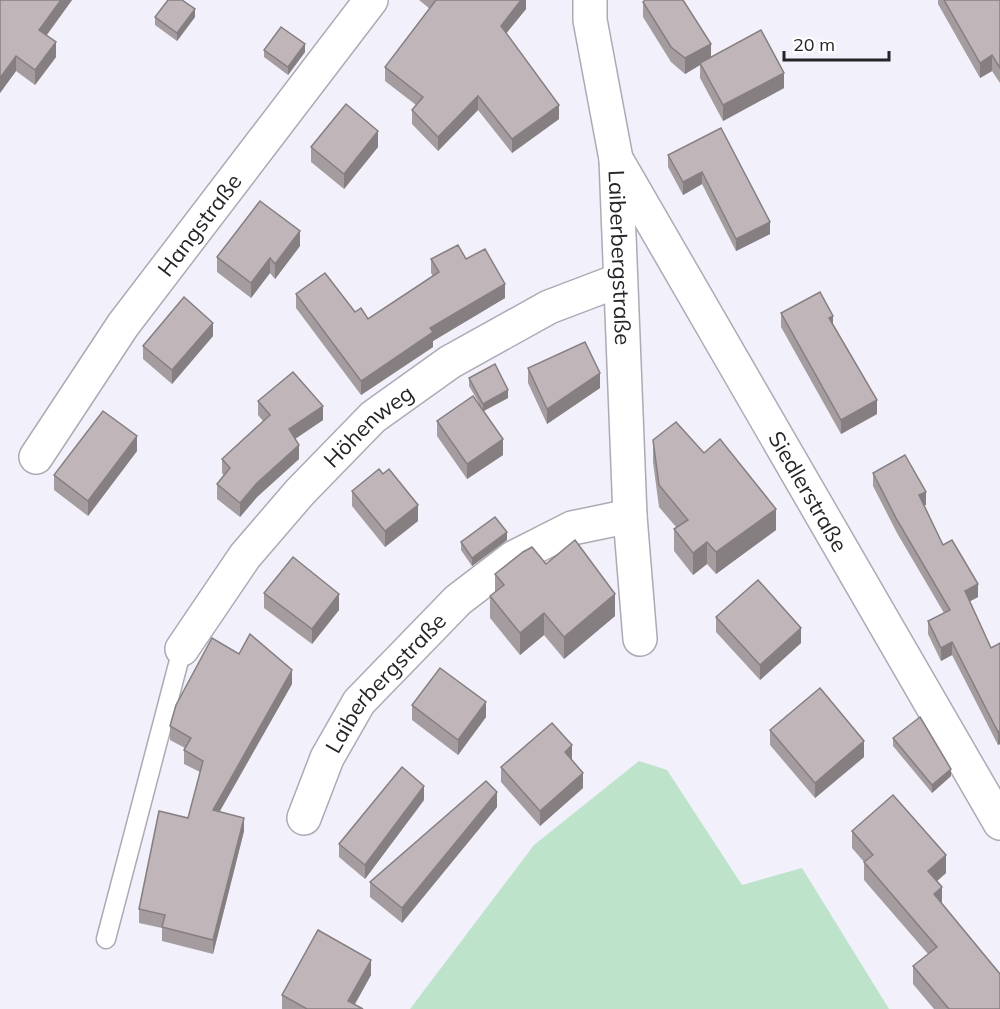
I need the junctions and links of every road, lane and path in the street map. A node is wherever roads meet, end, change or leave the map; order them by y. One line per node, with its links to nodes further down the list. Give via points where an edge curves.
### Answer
1 (371, 0): 5 (street, Hangstraße, via 123,325)
2 (590, 0): 3 (street, Laiberbergstraße, via 590,20)
3 (616, 159): 4 (street, Laiberbergstraße); 10 (street, Siedlerstraße)
4 (620, 280): 6 (street, Laiberbergstraße); 8 (street, Höhenweg, via 539,312 450,362 373,417 245,556)
5 (36, 457)
6 (630, 516): 7 (street, Laiberbergstraße); 9 (street, Laiberbergstraße, via 572,528 513,558 458,600 359,702 327,758)
7 (640, 639)
8 (182, 649): 11 (lane)
9 (304, 818)
10 (1000, 823)
11 (106, 939)

